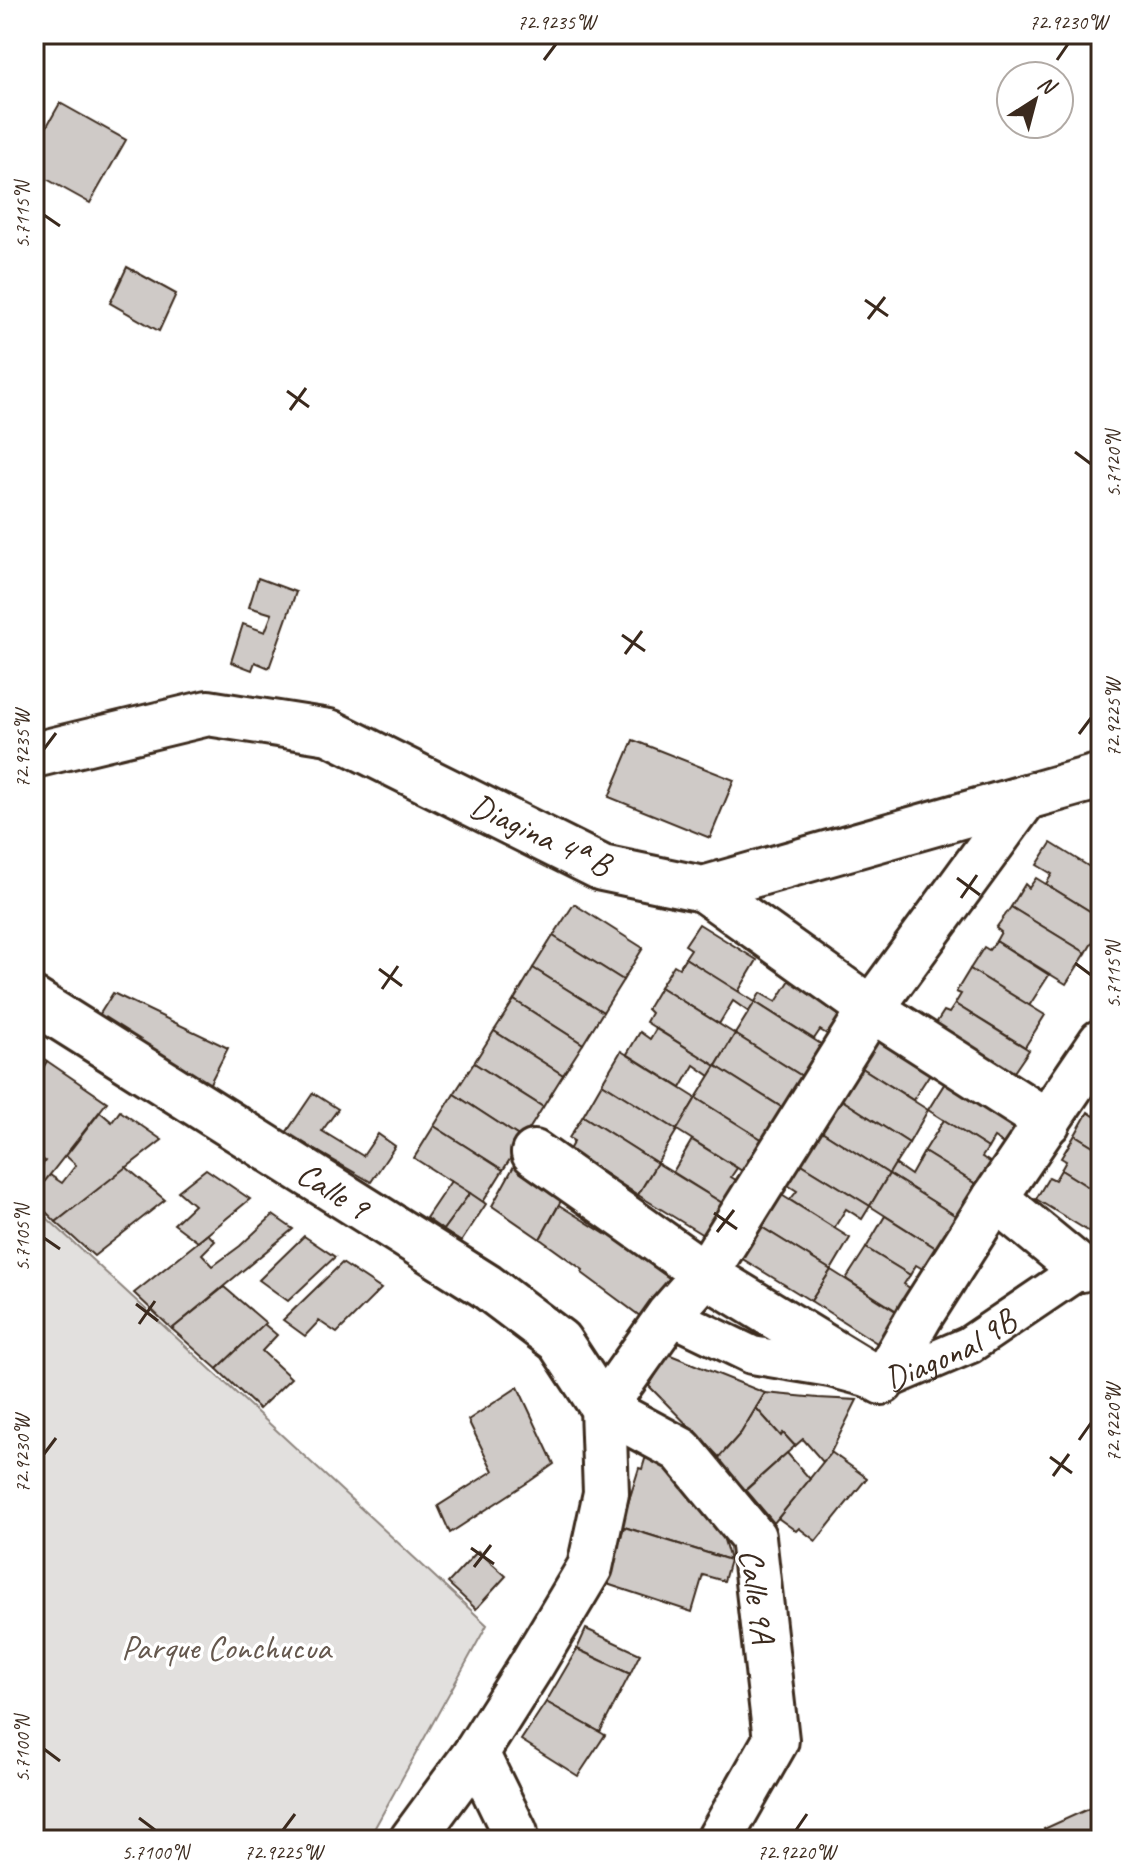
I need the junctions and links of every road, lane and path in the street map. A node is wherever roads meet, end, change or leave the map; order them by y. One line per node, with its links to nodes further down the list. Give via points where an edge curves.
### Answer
1 (34, 755): 4 (street, Diagina 4ª B, via 208,713 329,732 602,868)
2 (1101, 776): 3 (street, Diagina 4ª B)
3 (1026, 797): 4 (street, Diagina 4ª B); 6 (street)
4 (703, 889): 6 (street)
5 (34, 1001): 15 (street, Calle 9, via 486,1286 559,1341)
6 (871, 1009): 8 (street); 12 (street)
7 (1101, 1042): 8 (street)
8 (1048, 1122): 10 (street)
9 (534, 1153): 12 (street)
10 (995, 1198): 11 (street); 14 (street)
11 (1081, 1269): 14 (street, Diagonal 9B, via 969,1345)
12 (705, 1274): 13 (street); 14 (street)
13 (669, 1315): 14 (street, Diagonal 9B, via 752,1355); 15 (street)
14 (882, 1382)
15 (603, 1408): 16 (street, via 606,1493 590,1567); 19 (street, Calle 9A, via 681,1450 753,1537 776,1740)
16 (476, 1753): 17 (street); 18 (street)
17 (412, 1840)
18 (515, 1840)
19 (719, 1840)

